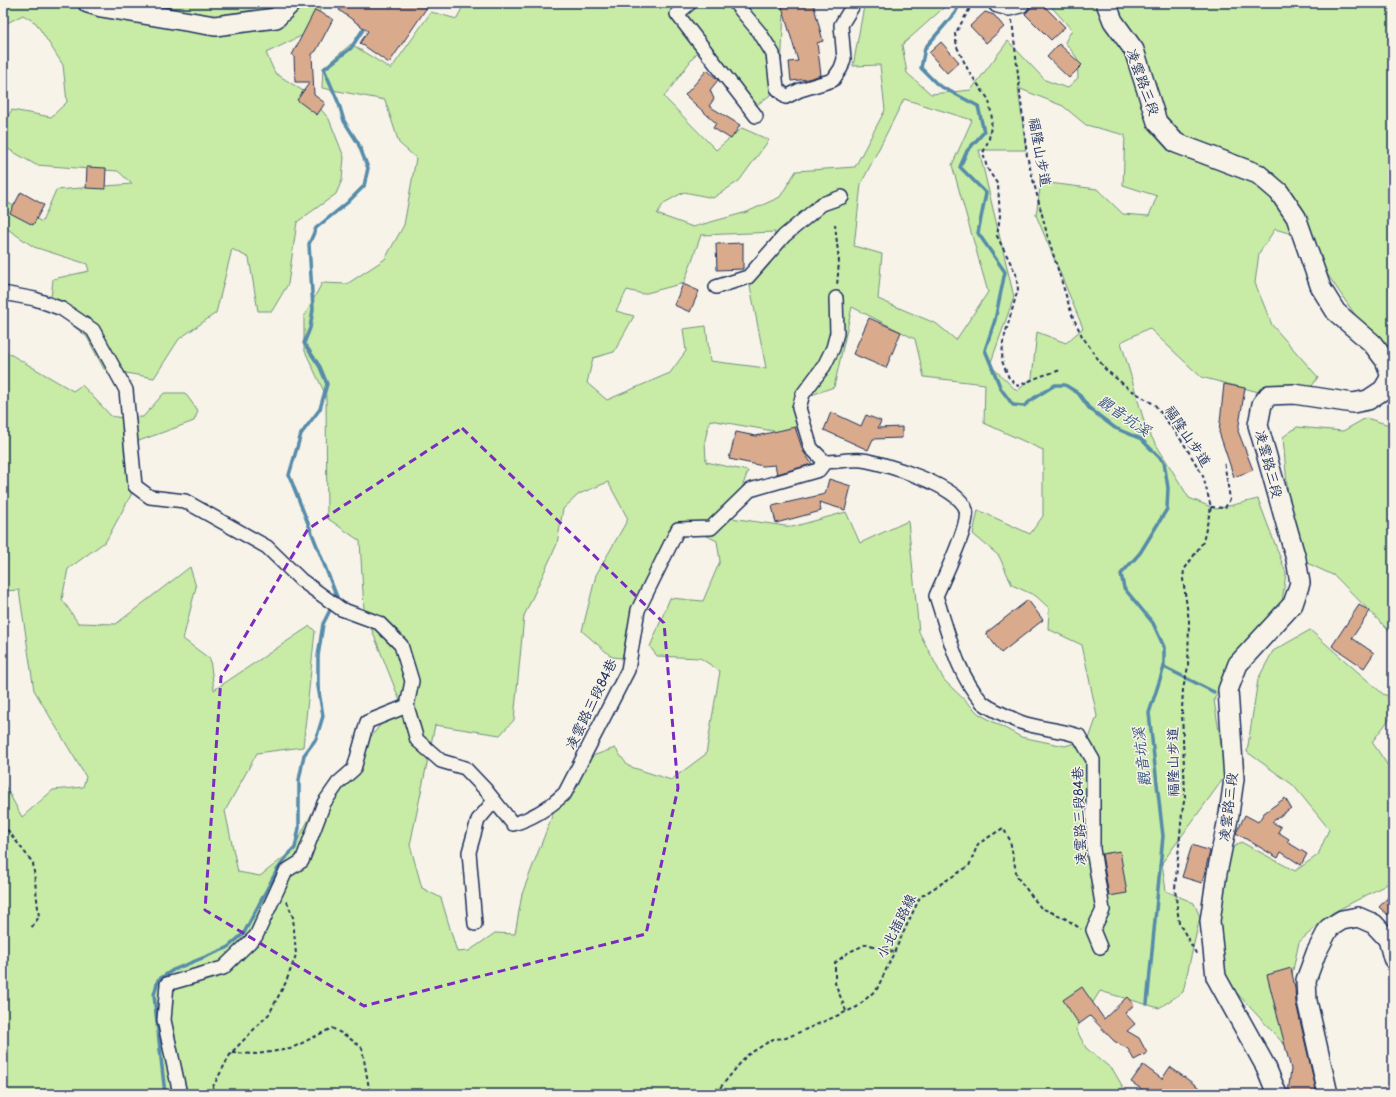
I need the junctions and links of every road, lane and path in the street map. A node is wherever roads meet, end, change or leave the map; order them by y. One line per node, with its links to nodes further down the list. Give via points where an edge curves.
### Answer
1 (88, 3): 2 (street, via 215,26 276,18)
2 (291, 3)
3 (690, 3): 9 (street, via 677,14)
4 (735, 3): 8 (street, via 760,33 773,54 777,88 786,97 833,80 844,59 841,25)
5 (972, 3): 15 (path, via 955,34 957,47 969,72 989,100 992,119 989,139 983,153 987,168 998,185 1000,216 997,236 1016,274 1018,289 1003,342 1002,361 1010,378 1018,386)
6 (1106, 3): 38 (street, 凌雲路三段, via 1113,21 1134,50 1157,122 1176,143 1258,174 1279,192 1296,217 1321,288 1336,312 1372,343 1385,360 1390,373 1383,390 1368,400 1352,404 1294,394 1269,395 1262,404 1258,425 1296,559 1300,583 1293,604 1238,664 1228,690 1234,779 1210,921 1216,977 1266,1068)
7 (1009, 4): 18 (path, 福隆山步道, via 1028,156 1047,234 1072,315 1082,336 1105,369 1155,405 1184,444 1203,476)
8 (852, 7)
9 (756, 116)
10 (842, 197): 12 (street, via 822,204 784,236 748,277)
11 (835, 224): 14 (path, via 839,262)
12 (716, 287)
13 (3, 293): 19 (street, via 35,299 62,309 93,330 126,390 135,486 150,497 185,501 267,547 301,580 341,609 379,623 401,645 412,681)
14 (836, 298): 17 (street, via 837,333 833,348 824,366 803,394 799,408 811,448)
15 (1061, 370)
16 (1224, 461): 18 (path, via 1230,500 1225,508)
17 (825, 462): 20 (street, 凌雲路三段84巷, via 818,470 750,490 711,528 678,529 638,610 628,670 565,793 530,820 513,824); 26 (street, 凌雲路三段84巷, via 860,460 887,465 945,488 959,499 966,510 966,524 936,596 964,678 983,703 1019,721 1079,736 1093,760 1093,849 1103,910 1093,930)
18 (1211, 507): 29 (path, 福隆山步道, via 1203,542 1184,570 1183,578 1189,621 1188,667 1183,689 1186,796 1175,889 1179,923)
19 (407, 706): 20 (street, 凌雲路三段84巷, via 417,740 441,761 465,768); 33 (street, via 367,722 354,769 338,783 324,803 302,861 286,871 256,936 223,968 167,984 164,1020)
20 (494, 801): 24 (street, via 478,820 469,852)
21 (3, 824): 25 (path, via 33,863 39,917)
22 (286, 898): 31 (path, via 293,917 296,955 286,982 269,1014)
23 (1063, 917): 27 (path, 小北插路線, via 1041,908 1017,877 1010,840 1002,828 978,844 969,866 920,897)
24 (475, 924)
25 (31, 928)
26 (1100, 948)
27 (893, 952): 30 (path, 小北插路線, via 876,989 856,1007); 30 (path, via 867,944 849,952 835,963 835,983)
28 (1393, 958): 39 (street, via 1388,939 1374,924 1358,917 1342,920 1329,928 1316,953 1306,980 1307,1001)
29 (1200, 961)
30 (846, 1011): 32 (path, 小北插路線, via 786,1038 773,1038 746,1056)
31 (231, 1053): 34 (path); 35 (path, via 257,1054 290,1049 332,1028 362,1048)
32 (720, 1088): 36 (path); 37 (path, 小北插路線)
33 (180, 1094)
34 (209, 1094)
35 (370, 1094)
36 (708, 1094)
37 (717, 1094)
38 (1277, 1094)
39 (1328, 1094)

